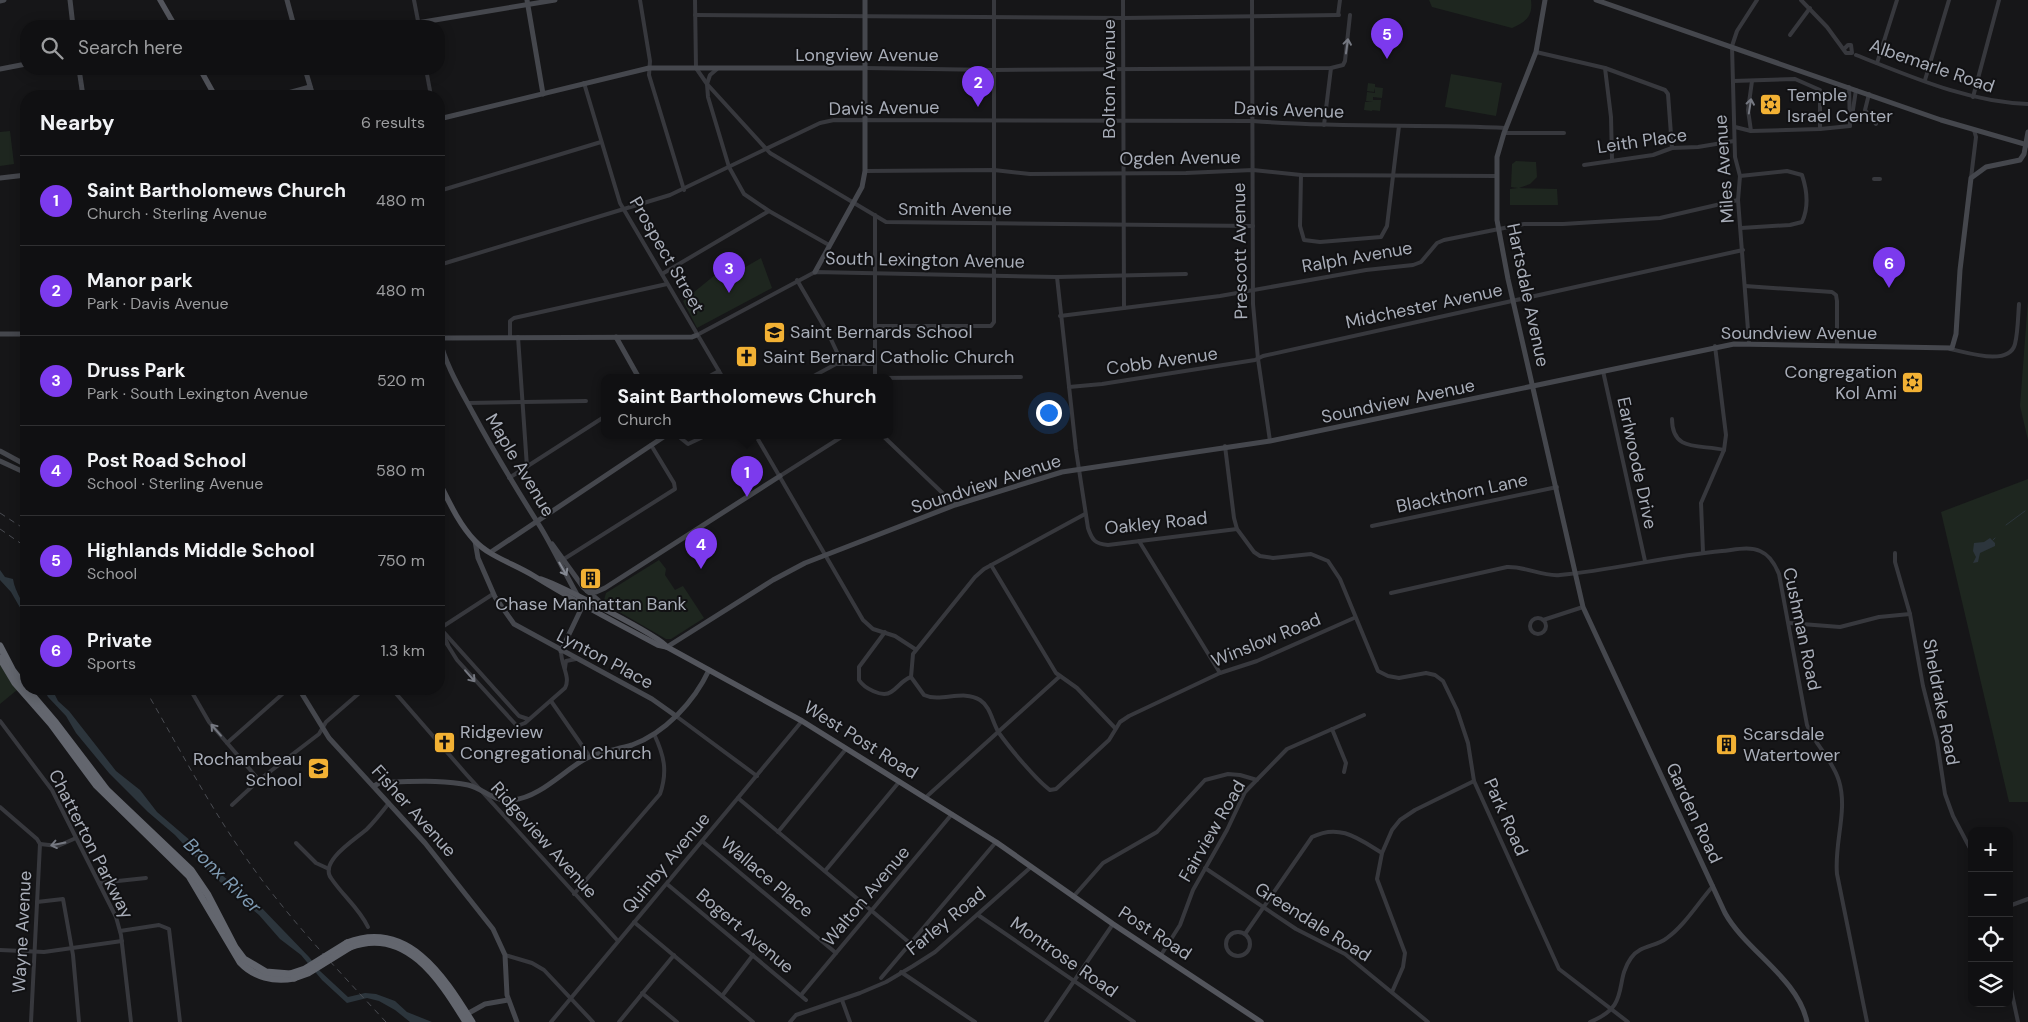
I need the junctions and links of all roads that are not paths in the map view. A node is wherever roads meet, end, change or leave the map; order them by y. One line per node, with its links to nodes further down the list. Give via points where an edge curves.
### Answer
1 (4, 0): 21 (street)
2 (70, 0): 30 (street)
3 (160, 0): 31 (main road)
4 (286, 0): 32 (street)
5 (414, 0): 33 (street)
6 (555, 0): 22 (street)
7 (640, 0): 43 (street)
8 (695, 0): 25 (street)
9 (865, 0): 26 (street)
10 (994, 0): 27 (street)
11 (1123, 0): 29 (street, Bolton Avenue)
12 (1252, 0): 28 (street, Prescott Avenue)
13 (1340, 0): 28 (street, via 1339,15)
14 (1545, 0): 38 (street, Hartsdale Avenue)
15 (1596, 0): 36 (street)
16 (1757, 0): 36 (street, Miles Avenue)
17 (1801, 0): 23 (street, Albemarle Road)
18 (1897, 0): 40 (street)
19 (1949, 0): 56 (street)
20 (1999, 0): 71 (street)
21 (0, 1)
22 (528, 2): 34 (street); 69 (street)
23 (1810, 8): 35 (street); 37 (street, Albemarle Road)
24 (1350, 15): 47 (street, one-way to 24, via 1343,65 1345,61)
25 (695, 16): 26 (street); 44 (street)
26 (865, 16): 27 (street); 46 (street)
27 (994, 16): 29 (street); 51 (street)
28 (1252, 16): 29 (street); 50 (street, Prescott Avenue)
29 (1123, 18): 49 (street, Bolton Avenue)
30 (72, 20)
31 (172, 20)
32 (292, 20)
33 (417, 20)
34 (438, 20)
35 (1790, 35)
36 (1732, 46): 57 (street, Miles Avenue); 62 (street)
37 (1844, 49)
38 (1536, 52): 48 (street); 86 (street, Hartsdale Avenue)
39 (1856, 55): 40 (street, Albemarle Road)
40 (1878, 64): 56 (street, Albemarle Road)
41 (20, 65): 42 (street)
42 (0, 68)
43 (649, 68): 44 (street, Longview Avenue); 59 (street, Longview Avenue); 111 (street)
44 (696, 68): 45 (street, Longview Avenue); 60 (street, Smith Avenue)
45 (722, 68): 46 (street, Longview Avenue); 60 (street, via 712,72)
46 (865, 68): 51 (street, Longview Avenue); 74 (street)
47 (1331, 68): 50 (street, Longview Avenue); 79 (street)
48 (1606, 68): 92 (street, via 1665,90); 94 (street)
49 (1123, 69): 50 (street, Longview Avenue); 51 (street, Longview Avenue); 77 (street, Bolton Avenue)
50 (1252, 69): 75 (street, Prescott Avenue)
51 (994, 70): 76 (street)
52 (80, 75): 63 (street)
53 (203, 75): 64 (main road)
54 (307, 75): 61 (street)
55 (427, 75): 67 (street)
56 (1925, 80): 71 (street, Albemarle Road)
57 (1733, 81): 58 (street); 82 (street, Miles Avenue)
58 (1752, 81): 83 (street, via 1795,79 1820,90); 84 (street, one-way to 58, via 1748,110)
59 (584, 83): 69 (street, Longview Avenue); 89 (street, Prospect Street)
60 (707, 84): 93 (street, Smith Avenue); 96 (street)
61 (310, 87): 65 (street); 66 (street)
62 (1849, 87): 68 (street); 81 (street)
63 (82, 90)
64 (212, 90)
65 (299, 90)
66 (311, 90)
67 (429, 90)
68 (1856, 90): 70 (street); 81 (street)
69 (543, 94): 73 (street, Longview Avenue)
70 (1870, 94): 78 (street, via 1865,110); 85 (street)
71 (1972, 97): 72 (street, Albemarle Road, via 2002,104)
72 (2028, 104)
73 (445, 118)
74 (865, 119): 76 (street, Davis Avenue); 93 (street, Davis Avenue, via 820,123); 99 (street)
75 (1253, 121): 77 (street, Davis Avenue); 79 (street, Davis Avenue); 98 (street, Prescott Avenue)
76 (994, 122): 77 (street, Davis Avenue); 97 (street)
77 (1123, 122): 100 (street, Bolton Avenue)
78 (1876, 124)
79 (1324, 126): 80 (street, Davis Avenue)
80 (1399, 126): 86 (street, Davis Avenue); 102 (street)
81 (1850, 126): 83 (street)
82 (1735, 127): 84 (street); 90 (street, Miles Avenue)
83 (1820, 129): 84 (street)
84 (1751, 130)
85 (1974, 130): 91 (street); 107 (street)
86 (1505, 131): 88 (street, Davis Avenue); 104 (street, Hartsdale Avenue)
87 (2028, 132): 91 (street)
88 (1564, 134)
89 (601, 142): 110 (street); 114 (street, Prospect Street)
90 (1734, 142): 92 (street, Leith Place); 105 (street, Miles Avenue)
91 (2027, 145): 107 (street, via 2020,160 1986,167)
92 (1672, 148): 94 (street, Leith Place, via 1653,155)
93 (766, 149): 96 (street, Davis Avenue); 113 (street, Smith Avenue)
94 (1612, 160): 95 (street, Leith Place)
95 (1584, 165)
96 (729, 167): 111 (street, Davis Avenue); 115 (street, via 744,194)
97 (994, 170): 99 (street, Ogden Avenue); 100 (street, Ogden Avenue, via 1030,174); 117 (street)
98 (1252, 170): 100 (street, Ogden Avenue); 101 (street, Ogden Avenue); 119 (street, Prescott Avenue)
99 (865, 171): 113 (street, via 862,187)
100 (1123, 173): 118 (street, Bolton Avenue)
101 (1301, 175): 102 (street, Ogden Avenue); 102 (street, via 1300,226 1304,240 1320,242 1381,237 1385,232)
102 (1394, 175): 104 (street, Ogden Avenue)
103 (20, 176): 106 (street)
104 (1496, 176): 121 (street, Hartsdale Avenue)
105 (1740, 176): 112 (street, Miles Avenue); 120 (street, via 1792,171 1802,175 1807,197 1802,222)
106 (0, 178)
107 (1971, 178): 151 (street, via 1955,340 1954,346)
108 (1874, 179): 109 (street)
109 (1880, 180)
110 (445, 189)
111 (684, 190): 114 (street, Davis Avenue)
112 (1738, 200): 120 (street, Miles Avenue); 121 (street, Ralph Avenue, via 1660,218 1524,224)
113 (853, 202): 116 (street, Smith Avenue); 122 (street)
114 (624, 210): 124 (street, Davis Avenue); 126 (street, Prospect Street)
115 (769, 211): 122 (street); 126 (street)
116 (875, 215): 117 (street, Smith Avenue, via 891,222); 127 (street)
117 (994, 222): 118 (street, Smith Avenue); 128 (street)
118 (1123, 224): 119 (street, Smith Avenue); 130 (street, Bolton Avenue)
119 (1252, 226): 135 (street, Prescott Avenue)
120 (1741, 228): 123 (street, Miles Avenue)
121 (1498, 229): 135 (street, Ralph Avenue, via 1437,243 1421,262 1414,265 1366,270); 136 (street, Hartsdale Avenue)
122 (829, 245): 125 (street)
123 (1743, 250): 134 (street, Miles Avenue); 136 (street, Midchester Avenue)
124 (445, 263)
125 (815, 272): 127 (street, South Lexington Avenue); 132 (street, South Lexington Avenue)
126 (662, 274): 133 (street, Prospect Street)
127 (875, 274): 128 (street, South Lexington Avenue); 140 (street)
128 (994, 274): 131 (street, South Lexington Avenue); 140 (street, via 995,315 991,326)
129 (1186, 274): 130 (street, South Lexington Avenue)
130 (1124, 276): 131 (street, South Lexington Avenue); 138 (street, Bolton Avenue)
131 (1056, 277): 139 (street, Oakley Road)
132 (797, 280): 143 (street, South Lexington Avenue); 154 (street)
133 (667, 284): 143 (street, Prospect Street); 147 (street, via 514,318 510,321)
134 (1746, 286): 148 (street, Miles Avenue); 150 (street, via 1832,292 1837,301)
135 (1253, 291): 138 (street, Ralph Avenue); 153 (street, Prescott Avenue)
136 (1513, 301): 153 (street, Midchester Avenue); 166 (street, Hartsdale Avenue)
137 (2019, 304): 151 (street, via 2015,343 2006,355 1990,357)
138 (1124, 308): 139 (street, Ralph Avenue)
139 (1060, 316): 165 (street, Oakley Road)
140 (875, 326): 155 (street)
141 (0, 334): 142 (street)
142 (20, 334)
143 (697, 335): 145 (street, South Lexington Avenue); 156 (street, Prospect Street)
144 (518, 337): 145 (street, South Lexington Avenue); 147 (street, South Lexington Avenue); 168 (street)
145 (616, 337): 158 (street)
146 (445, 338): 147 (street, South Lexington Avenue)
147 (510, 338)
148 (1749, 343): 149 (street, Soundview Avenue); 150 (street, Soundview Avenue)
149 (1715, 346): 157 (street, Soundview Avenue); 181 (street, via 1726,435)
150 (1836, 346): 151 (street, Soundview Avenue)
151 (1948, 349)
152 (445, 354): 169 (street, Maple Avenue)
153 (1258, 359): 165 (street, Cobb Avenue); 178 (street, Prescott Avenue)
154 (842, 363): 155 (street); 161 (street)
155 (875, 364): 162 (street)
156 (719, 371): 159 (street); 160 (street, Prospect Street)
157 (1603, 371): 166 (street, Soundview Avenue); 205 (street, Earlwoode Drive)
158 (637, 374)
159 (713, 374)
160 (721, 374)
161 (819, 374)
162 (875, 374)
163 (1021, 377): 164 (street)
164 (893, 378)
165 (1069, 387): 186 (street, Oakley Road)
166 (1534, 387): 178 (street, Soundview Avenue); 190 (street, Hartsdale Avenue)
167 (586, 401): 168 (street)
168 (522, 402): 169 (street); 185 (street)
169 (468, 403): 189 (street, Maple Avenue)
170 (601, 419): 185 (street)
171 (1672, 419): 181 (street, via 1679,441)
172 (661, 439): 179 (street)
173 (682, 439): 174 (street, via 690,444)
174 (699, 439)
175 (758, 439): 188 (street)
176 (838, 439): 188 (street)
177 (885, 439): 192 (street)
178 (1270, 441): 180 (street, Soundview Avenue)
179 (651, 445): 194 (street); 204 (street, via 675,489)
180 (1226, 446): 186 (street, Soundview Avenue); 196 (street)
181 (1724, 450): 201 (street, via 1701,503)
182 (0, 452): 184 (street)
183 (0, 461): 187 (street)
184 (20, 463)
185 (527, 467): 189 (street)
186 (1079, 468): 192 (street, Soundview Avenue); 193 (street, Oakley Road)
187 (20, 470)
188 (780, 476): 203 (street); 209 (street)
189 (510, 478): 194 (street, Maple Avenue)
190 (1557, 487): 195 (street, Blackthorn Lane); 207 (street, Hartsdale Avenue)
191 (445, 493): 197 (main road, West Post Road)
192 (955, 505): 203 (street, Soundview Avenue)
193 (1085, 514): 198 (street, Oakley Road, via 1096,543 1108,545); 206 (street)
194 (537, 522): 199 (street, Maple Avenue); 200 (street)
195 (1372, 526)
196 (1237, 529): 198 (street, Oakley Road); 219 (street, via 1254,552 1263,558 1311,554 1328,561 1340,579)
197 (475, 541): 200 (main road, West Post Road); 212 (street, Lynton Place, via 478,558)
198 (1139, 541): 237 (street)
199 (550, 542): 204 (street); 213 (street, Maple Avenue, one-way to 213)
200 (491, 552): 208 (main road, West Post Road)
201 (1704, 552): 205 (street, Cushman Road); 223 (street, Cushman Road, via 1746,549 1766,554 1779,574)
202 (1895, 553): 218 (street, Sheldrake Road)
203 (826, 555): 224 (street, via 863,620); 230 (street, Soundview Avenue, via 772,580)
204 (564, 559): 210 (street)
205 (1645, 561): 207 (street, Cushman Road)
206 (991, 565): 231 (street, via 975,577); 239 (street)
207 (1575, 573): 211 (street, Cushman Road, via 1557,576 1507,567); 214 (street, Hartsdale Avenue)
208 (534, 576): 213 (main road, West Post Road); 216 (main road, West Post Road)
209 (605, 588): 210 (street); 215 (street, via 600,598)
210 (587, 591): 215 (street)
211 (1391, 593)
212 (493, 594): 222 (street); 232 (street, Lynton Place, via 501,610 514,624)
213 (578, 596): 216 (street, Maple Avenue); 220 (main road, West Post Road)
214 (1580, 598): 217 (street, Garden Road)
215 (602, 604): 220 (street)
216 (583, 605): 230 (main road, West Post Road); 232 (street)
217 (1583, 607): 221 (street); 292 (street, Garden Road)
218 (1910, 614): 223 (street, via 1879,617 1840,627); 283 (street, Sheldrake Road, via 1945,794)
219 (1354, 618): 237 (street, Winslow Road, via 1257,661); 267 (street, Park Road, via 1378,671 1398,678 1426,673 1443,682 1468,743)
220 (622, 620): 230 (main road, West Post Road, via 664,642)
221 (1543, 620): 221 (street, via 1533,620 1533,631 1544,631 1546,625)
222 (445, 623)
223 (1789, 623): 353 (street, Cushman Road, via 1807,725 1835,772 1841,791 1836,874)
224 (885, 632): 231 (street); 238 (street, via 859,667 857,676 861,684 879,692 890,692)
225 (445, 634): 252 (street, via 519,716)
226 (445, 640): 229 (street)
227 (445, 644): 229 (street)
228 (0, 646): 240 (highway)
229 (448, 646): 252 (street, one-way to 252, via 513,724 519,726)
230 (667, 647): 235 (main road, West Post Road)
231 (915, 649): 238 (street)
232 (561, 651): 234 (street, Lynton Place); 236 (street, via 561,663)
233 (0, 658): 241 (highway)
234 (578, 660): 236 (street, via 566,661); 251 (street, Lynton Place, via 652,699)
235 (709, 670): 251 (street, via 701,686); 254 (main road, West Post Road)
236 (566, 673): 249 (street, via 568,681 565,688)
237 (1220, 673): 255 (street, Winslow Road, via 1129,716)
238 (910, 677): 258 (street, via 921,694 928,697 977,698 986,706)
239 (1059, 677): 255 (street, via 1076,688); 258 (street)
240 (20, 680)
241 (20, 689)
242 (26, 695): 318 (highway, via 96,785 189,876 240,962 267,978)
243 (31, 695): 318 (highway, via 107,790 191,870 244,959 266,972)
244 (193, 695): 260 (street, one-way to 244, via 209,722)
245 (281, 695): 260 (street)
246 (302, 695): 256 (street, Fisher Avenue)
247 (357, 695): 256 (street)
248 (397, 695): 270 (street, Ridgeview Avenue)
249 (552, 701): 252 (street); 262 (street)
250 (1364, 715): 257 (street, Fairview Road)
251 (676, 716): 259 (street); 264 (street, Lynton Place)
252 (528, 719)
253 (0, 720): 278 (street, Chatterton Parkway, via 48,783)
254 (802, 721): 261 (main road, West Post Road); 264 (street, Quinby Avenue)
255 (1115, 728): 258 (street, Winslow Road, via 1108,740 1052,790)
256 (322, 729): 265 (street); 269 (street, Fisher Avenue)
257 (1332, 729): 263 (street, via 1346,763); 266 (street, Fairview Road, via 1288,749)
258 (998, 732): 272 (street)
259 (654, 734): 262 (street, via 632,745); 293 (street, via 666,768 660,794)
260 (227, 743): 265 (street)
261 (846, 749): 268 (main road, West Post Road); 277 (street)
262 (590, 757): 270 (street, via 527,797 500,799)
263 (1344, 772)
264 (756, 776): 271 (street, Quinby Avenue)
265 (259, 780): 274 (street)
266 (1257, 780): 286 (street, Fairview Road, via 1245,792); 294 (street, via 1228,774 1205,780 1157,832 1104,864)
267 (1474, 781): 284 (street, via 1400,820); 330 (street, Park Road, via 1559,969)
268 (899, 782): 272 (main road, West Post Road); 288 (street)
269 (374, 786): 270 (street, via 381,782 453,783); 273 (street, Fisher Avenue)
270 (483, 792): 293 (street, Ridgeview Avenue)
271 (738, 798): 277 (street); 279 (street, Quinby Avenue)
272 (925, 798): 276 (main road, West Post Road)
273 (389, 803): 287 (street, via 367,829 338,853); 313 (street, Fisher Avenue, via 456,879 493,929)
274 (232, 805)
275 (0, 807): 282 (street)
276 (952, 814): 280 (main road, West Post Road); 299 (street, Walton Avenue)
277 (778, 832): 288 (street)
278 (76, 838): 282 (street, one-way to 282, via 58,846); 290 (street, Chatterton Parkway)
279 (702, 841): 291 (street, Quinby Avenue); 312 (street, Wallace Place)
280 (996, 842): 285 (main road, West Post Road); 308 (street)
281 (296, 843): 287 (street, via 316,863)
282 (40, 844): 296 (street, Wayne Avenue)
283 (1968, 844)
284 (1382, 853): 298 (street, via 1348,833 1329,831 1316,834 1303,847); 321 (street, via 1377,879 1405,953 1403,967)
285 (1032, 867): 294 (main road, Post Road); 300 (street, Farley Road)
286 (1205, 868): 298 (street, Greendale Road); 316 (street, Fairview Road, via 1180,926)
287 (329, 869): 303 (street, via 330,877 354,903)
288 (825, 871): 299 (street)
289 (146, 878): 290 (street)
290 (99, 883): 304 (street, Chatterton Parkway)
291 (667, 884): 301 (street, Quinby Avenue); 315 (street, Bogert Avenue)
292 (1713, 886): 330 (street, via 1668,938 1632,955 1620,994); 352 (street, Garden Road, via 1731,923 1794,993)
293 (574, 894): 307 (street, Ridgeview Avenue)
294 (1073, 897): 302 (main road, Post Road)
295 (2028, 899): 297 (street)
296 (37, 902): 309 (street, via 64,898); 311 (street, Wayne Avenue)
297 (2013, 905)
298 (1263, 908): 305 (street); 321 (street, Greendale Road, via 1344,954)
299 (872, 910): 308 (street); 312 (street, Walton Avenue)
300 (978, 915): 317 (street, Farley Road, via 935,952); 320 (street, Montrose Road)
301 (634, 922): 307 (street, Quinby Avenue); 314 (street)
302 (1113, 924): 316 (main road, Post Road); 320 (street)
303 (368, 927)
304 (120, 931): 306 (street, Chatterton Parkway); 335 (street, via 166,926 171,936)
305 (1245, 934): 305 (street, via 1236,932 1227,940 1226,948 1233,956 1241,957 1249,951 1250,941)
306 (122, 941): 309 (street); 334 (street, Chatterton Parkway)
307 (618, 941): 325 (street, Quinby Avenue)
308 (911, 944): 319 (street)
309 (72, 948): 311 (street); 333 (street)
310 (0, 950): 311 (street)
311 (35, 952): 332 (street, Wayne Avenue)
312 (836, 953): 323 (street, Walton Avenue)
313 (505, 955): 325 (street, via 540,967); 327 (street)
314 (674, 955): 322 (street); 324 (street)
315 (753, 955): 323 (street, Bogert Avenue); 324 (street)
316 (1161, 956): 348 (main road, Post Road)
317 (901, 972): 329 (street, Farley Road, via 886,982); 345 (street)
318 (292, 976): 331 (highway, bridge, via 366,938 382,939 415,951 441,974)
319 (881, 978)
320 (1074, 982): 346 (street); 347 (street, Montrose Road)
321 (1392, 992): 349 (street, Greendale Road)
322 (642, 994): 340 (street); 341 (street)
323 (801, 995): 328 (street, Bogert Avenue)
324 (722, 996): 342 (street)
325 (571, 998): 338 (street, Quinby Avenue); 339 (street)
326 (2013, 999): 354 (street)
327 (508, 1000): 331 (street, via 485,1004); 337 (street)
328 (806, 1000)
329 (842, 1000): 343 (street, Farley Road, via 796,1015); 344 (street)
330 (1611, 1009): 350 (street); 351 (street, Park Road)
331 (467, 1018): 336 (highway)
332 (31, 1022)
333 (79, 1022)
334 (131, 1022)
335 (180, 1022)
336 (472, 1022)
337 (517, 1022)
338 (551, 1022)
339 (593, 1022)
340 (619, 1022)
341 (677, 1022)
342 (753, 1022)
343 (790, 1022)
344 (850, 1022)
345 (976, 1022)
346 (1046, 1022)
347 (1134, 1022)
348 (1261, 1022)
349 (1428, 1022)
350 (1590, 1022)
351 (1628, 1022)
352 (1807, 1022)
353 (1867, 1022)
354 (2018, 1022)

